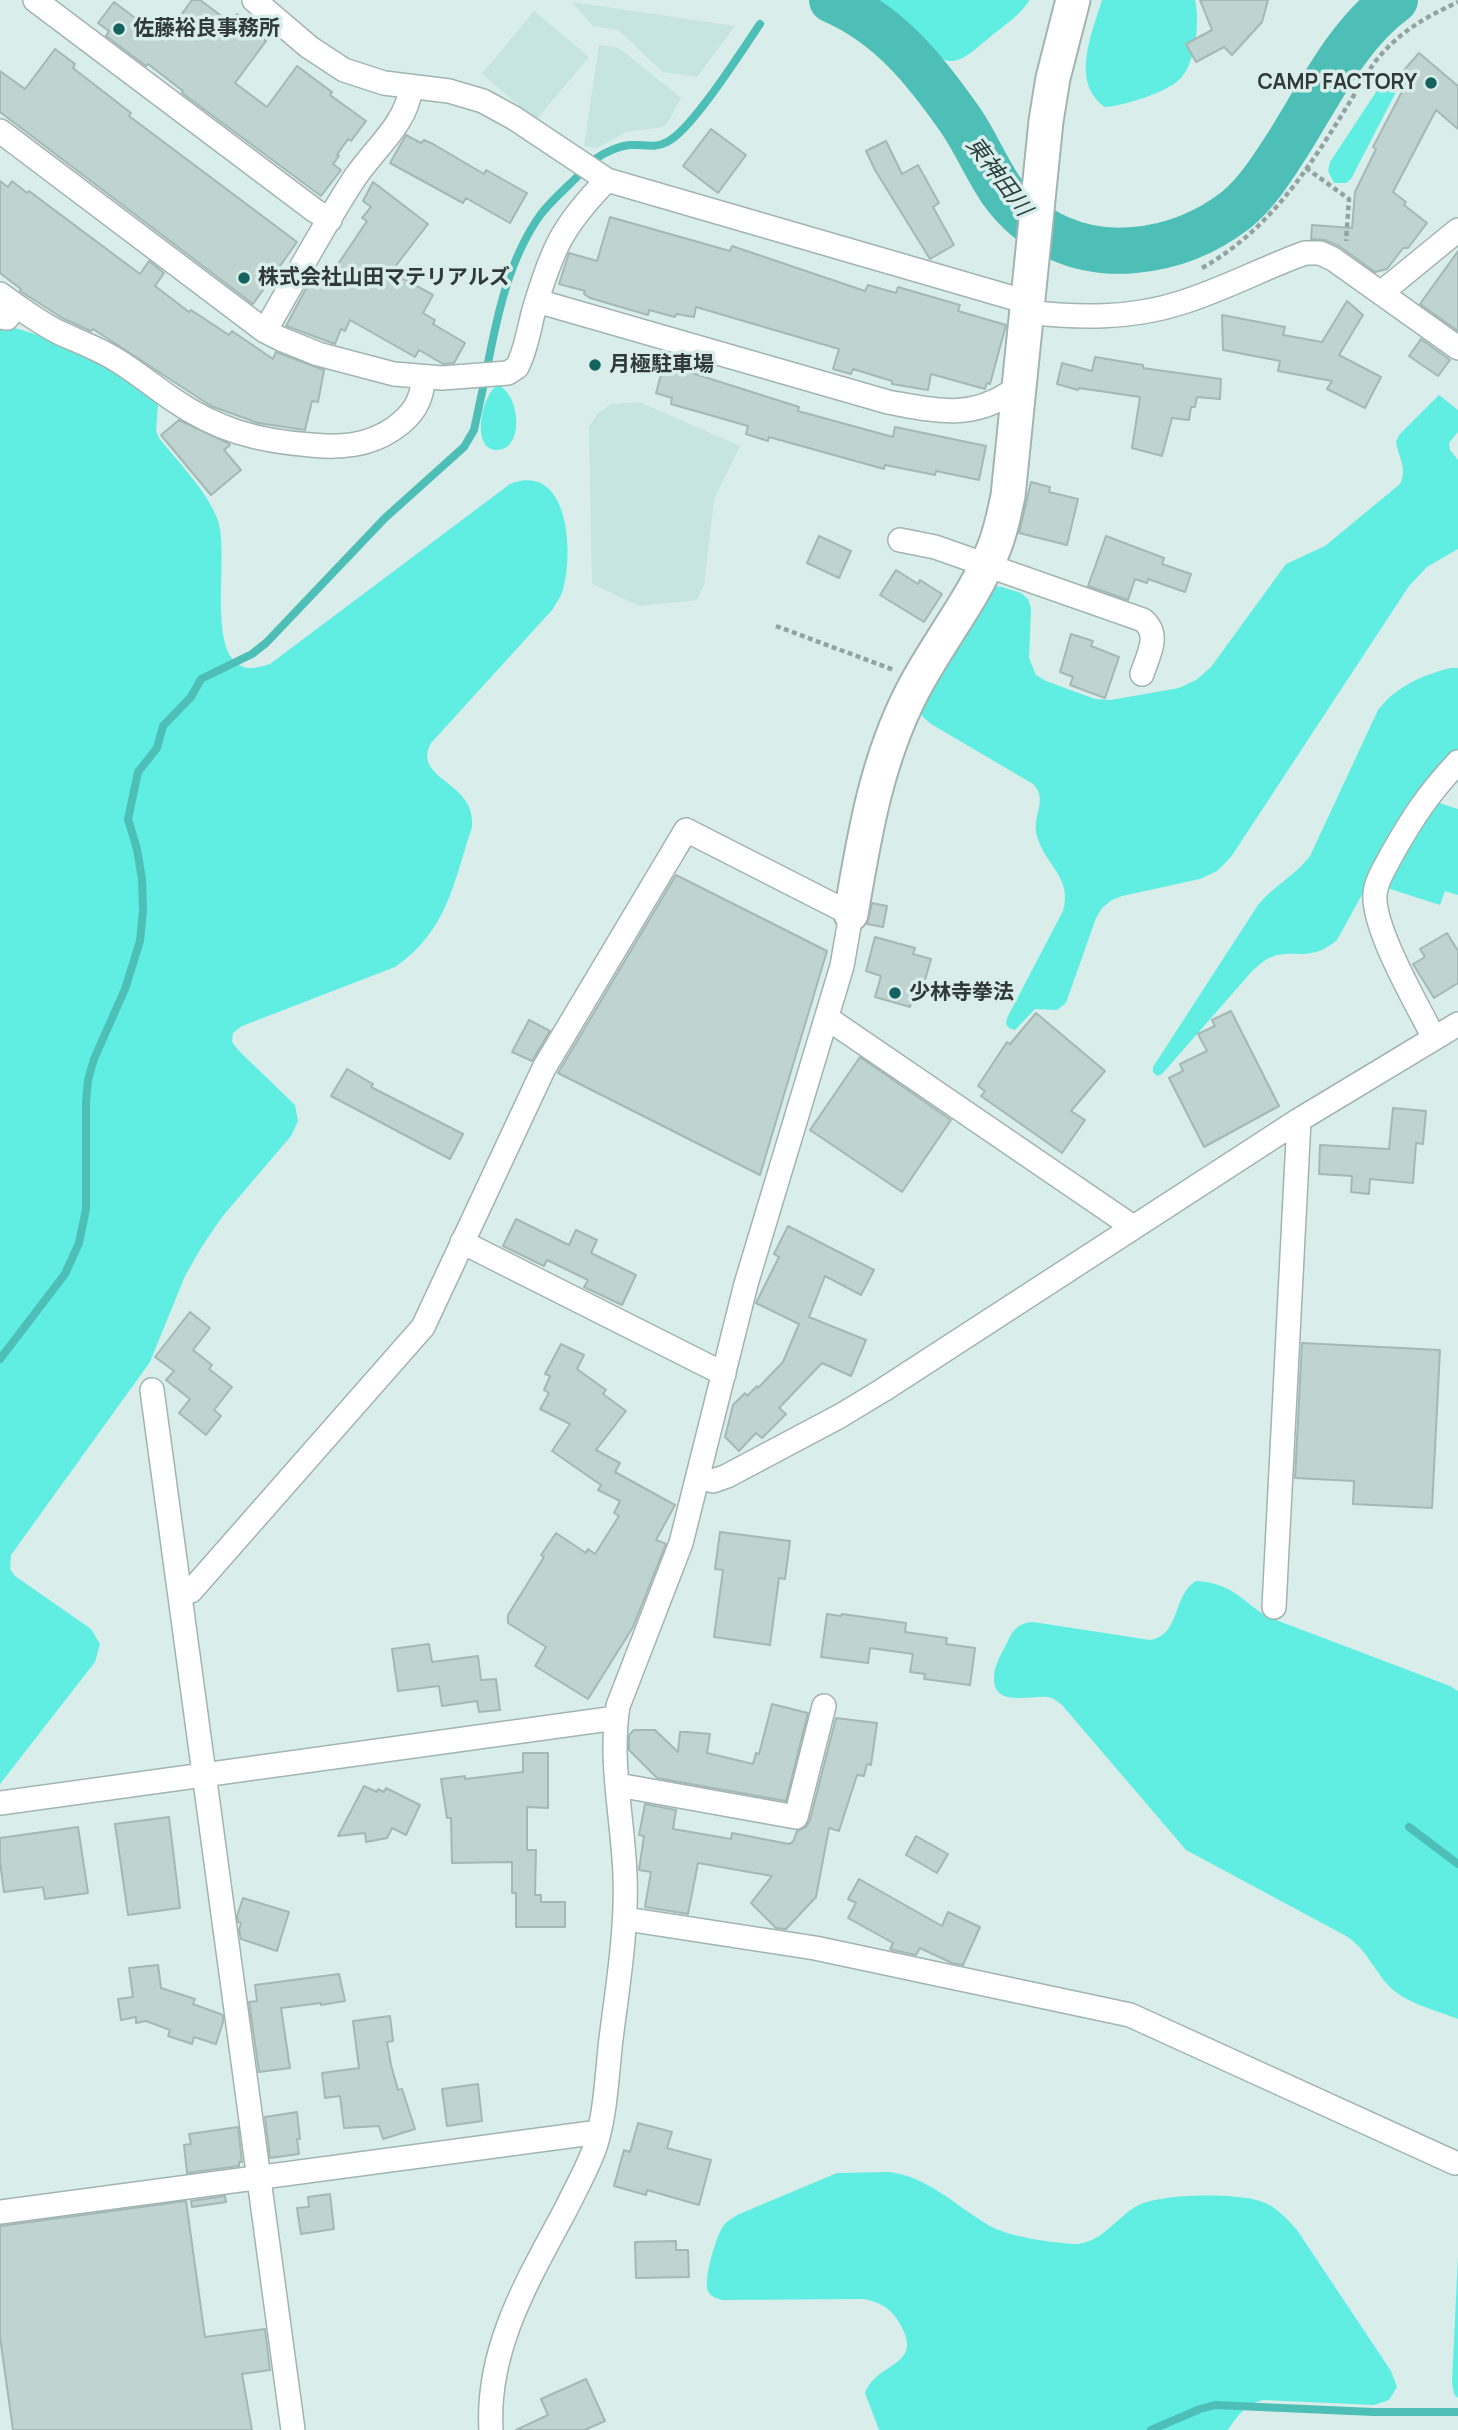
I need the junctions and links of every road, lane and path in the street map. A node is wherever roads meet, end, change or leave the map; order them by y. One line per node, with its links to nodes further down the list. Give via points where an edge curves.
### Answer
1 (35, 0): 9 (street)
2 (254, 0): 5 (street, via 344,70)
3 (1073, 0): 16 (street, via 1053,78)
4 (1458, 2): 7 (path, via 1416,23 1389,45)
5 (411, 87): 8 (street, via 466,95 499,109); 9 (street, via 403,117 363,165)
6 (0, 131): 17 (street)
7 (1306, 168): 11 (path, via 1349,199); 12 (path, via 1254,232)
8 (607, 180): 14 (street, via 568,223 555,245); 16 (street)
9 (330, 220): 17 (street)
10 (1458, 230): 13 (street)
11 (1344, 267): 13 (street); 16 (street, via 1320,253 1305,253 1204,295 1154,310 1059,316)
12 (1194, 272)
13 (1381, 293): 18 (street)
14 (537, 301): 19 (street, via 520,362 513,371); 20 (street, via 888,402 970,411 1008,394)
15 (5, 306): 19 (street, via 116,359 196,415 240,434 277,443 346,446 385,434 416,407)
16 (1027, 307): 20 (street)
17 (265, 331): 19 (street, via 318,354)
18 (1458, 348)
19 (423, 377)
20 (1018, 395): 22 (street, via 1008,496)
21 (900, 540): 22 (street)
22 (987, 564): 24 (street, via 1143,620 1153,633 1153,642); 25 (street)
23 (776, 626): 25 (path)
24 (1142, 674)
25 (919, 680): 27 (street, via 876,785)
26 (1458, 762): 30 (street, via 1413,816 1375,894 1387,942)
27 (851, 914): 28 (street); 33 (street, via 686,830 544,1068)
28 (827, 1018): 32 (street); 34 (street, via 746,1284)
29 (1458, 1024): 30 (street)
30 (1434, 1038): 31 (street)
31 (1299, 1119): 32 (street); 38 (street)
32 (1133, 1227): 36 (street, via 840,1416 727,1476 713,1481)
33 (463, 1242): 34 (street); 37 (street, via 422,1327 191,1591)
34 (724, 1374): 36 (street)
35 (152, 1391): 37 (street)
36 (698, 1477): 40 (street, via 672,1571)
37 (180, 1592): 41 (street)
38 (1274, 1607)
39 (824, 1706): 42 (street, via 796,1817)
40 (616, 1718): 41 (street); 42 (street)
41 (204, 1775): 43 (street); 47 (street)
42 (618, 1785): 44 (street)
43 (0, 1804)
44 (626, 1919): 45 (street); 46 (street, via 815,1948 1130,2015)
45 (598, 2132): 47 (street); 50 (street, via 588,2166 505,2334 492,2390)
46 (1455, 2163)
47 (259, 2177): 48 (street); 49 (street)
48 (0, 2211)
49 (293, 2430)
50 (491, 2430)

